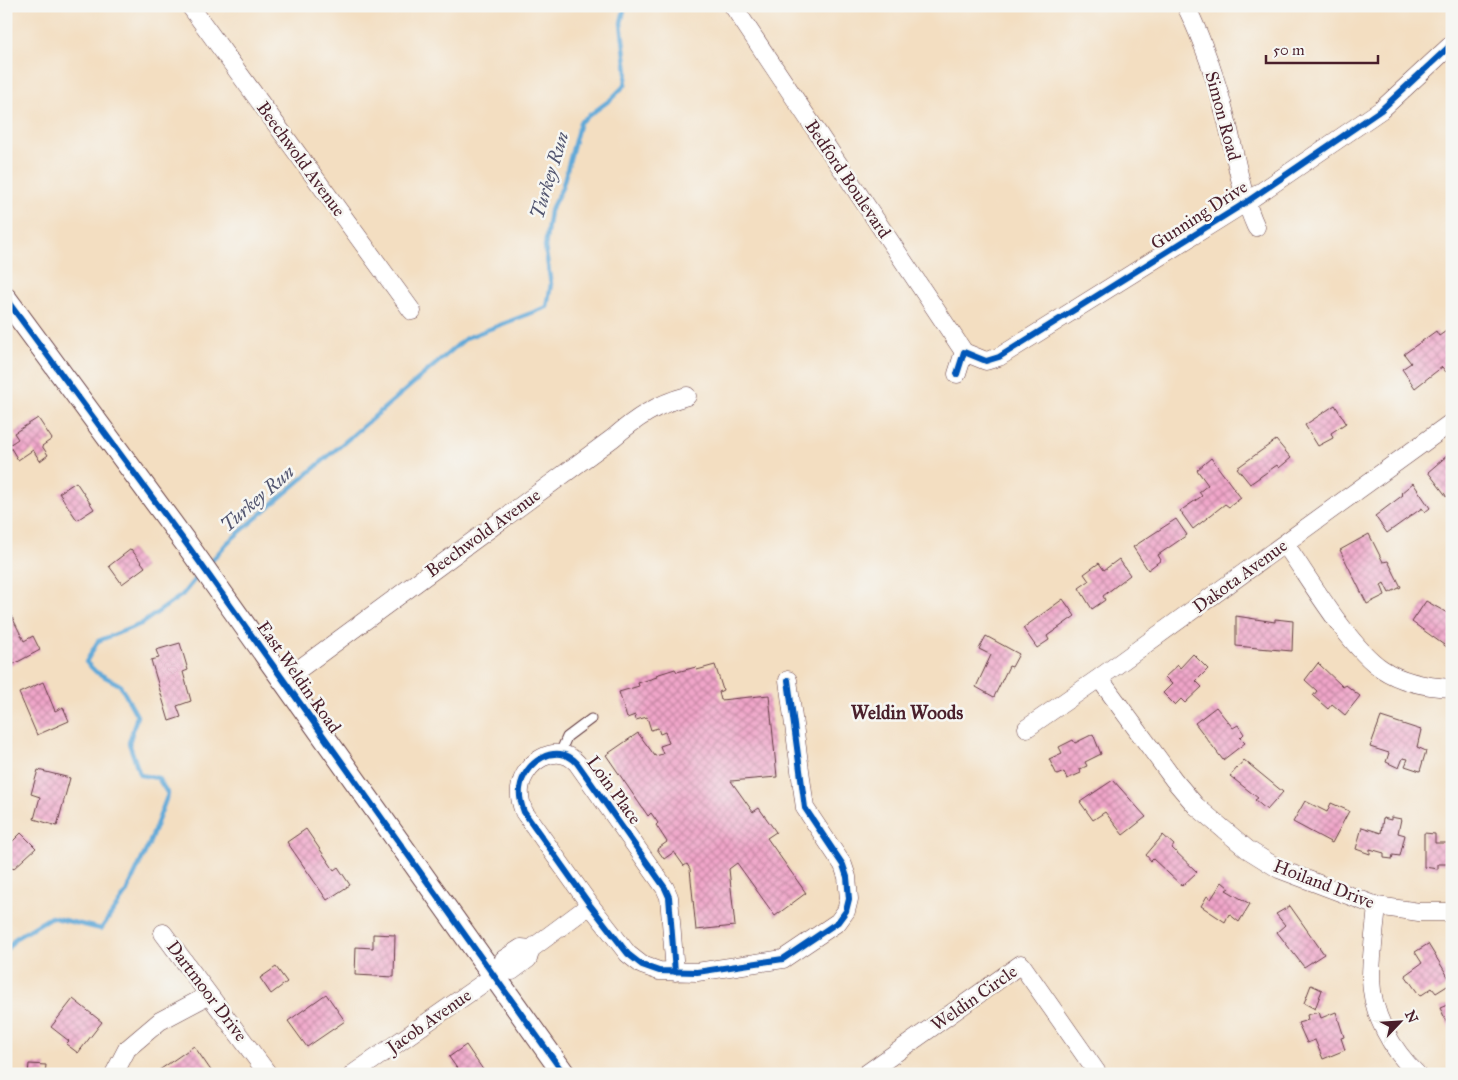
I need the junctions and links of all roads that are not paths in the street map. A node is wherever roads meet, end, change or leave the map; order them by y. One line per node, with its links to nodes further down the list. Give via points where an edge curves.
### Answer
1 (190, 6): 8 (street, Beechwold Avenue)
2 (733, 6): 9 (street, Bedford Boulevard)
3 (1186, 6): 5 (street, Simon Road, via 1214,78)
4 (1452, 44): 5 (street, Gunning Drive, via 1381,110)
5 (1245, 203): 6 (street, Simon Road); 9 (street, Gunning Drive, via 999,357 986,361)
6 (1256, 227)
7 (6, 299): 15 (street, East Weldin Road)
8 (412, 312)
9 (964, 352): 10 (street)
10 (957, 374)
11 (687, 396): 15 (street, Beechwold Avenue, via 638,416 613,438)
12 (1452, 422): 13 (street, Dakota Avenue)
13 (1285, 544): 14 (street, Dakota Avenue); 17 (street, via 1366,656 1398,678 1415,684)
14 (1099, 678): 19 (street, Dakota Avenue); 22 (street, Hoiland Drive, via 1190,799 1247,849 1279,869)
15 (283, 680): 25 (street, East Weldin Road)
16 (788, 680): 26 (street, Loin Place, via 802,798 805,808 843,865 849,890 846,911 838,922 784,959 698,972)
17 (1452, 688)
18 (591, 719): 20 (lane, via 567,737)
19 (1027, 728)
20 (560, 753): 21 (street, Loin Place, via 550,754 531,766 523,777 520,799 524,812); 26 (street, Loin Place, via 577,763 665,888 669,897)
21 (590, 905): 25 (street, Jacob Avenue, via 531,949 521,948 504,959); 26 (street, Loin Place, via 628,954 642,965)
22 (1377, 906): 23 (street, Hoiland Drive, via 1419,912); 34 (street, via 1371,979 1373,998 1390,1040)
23 (1452, 912)
24 (163, 933): 27 (street, Dartmoor Drive)
25 (500, 972): 30 (street, Jacob Avenue); 31 (street, East Weldin Road)
26 (675, 972)
27 (208, 995): 28 (street, via 160,1021 127,1049); 29 (street, Dartmoor Drive)
28 (114, 1074)
29 (268, 1074)
30 (352, 1074)
31 (564, 1074)
32 (866, 1074): 33 (street, Weldin Circle, via 1021,964)
33 (1098, 1074)
34 (1417, 1074)

